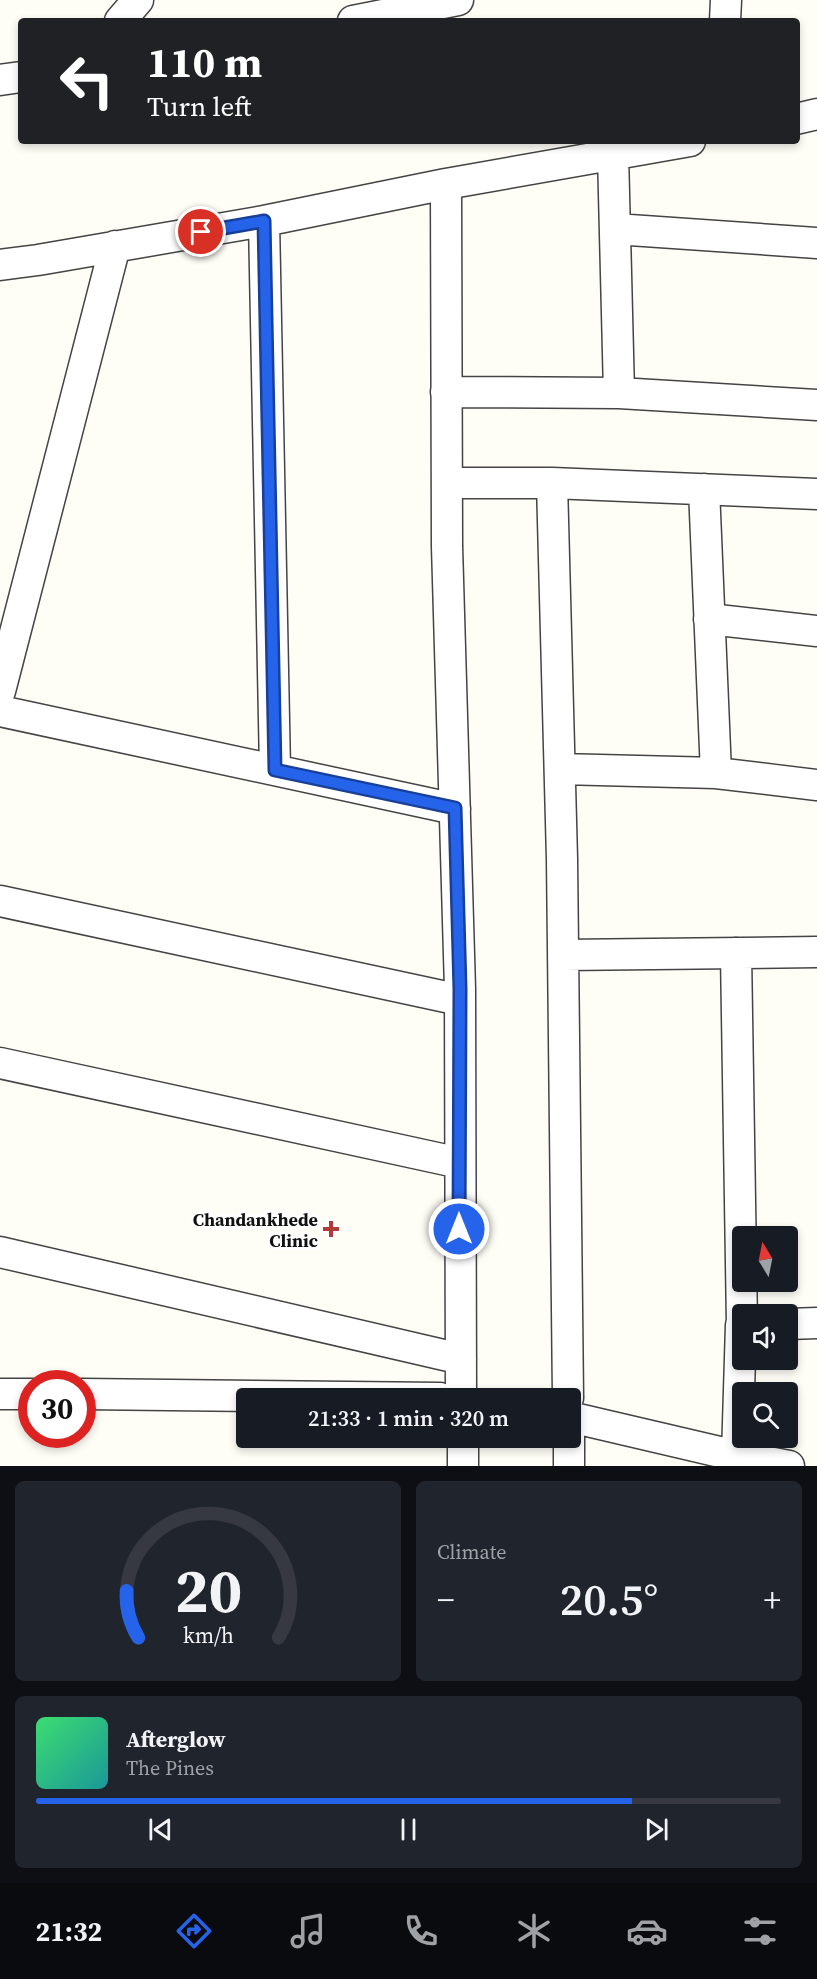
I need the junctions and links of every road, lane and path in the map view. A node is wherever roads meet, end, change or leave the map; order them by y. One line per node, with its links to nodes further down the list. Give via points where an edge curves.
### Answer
1 (138, 0): 5 (street)
2 (458, 0): 4 (street)
3 (726, 0): 6 (street)
4 (367, 13)
5 (123, 18)
6 (725, 18)
7 (18, 77): 8 (street)
8 (0, 80)
9 (817, 114): 10 (street)
10 (800, 117)
11 (672, 144): 12 (street)
12 (613, 154): 13 (street); 15 (street)
13 (446, 184): 14 (street); 19 (street)
14 (264, 221): 17 (street); 31 (street)
15 (615, 230): 16 (street); 20 (street)
16 (817, 243)
17 (115, 246): 18 (street); 28 (street)
18 (0, 265)
19 (446, 392): 20 (street); 22 (street)
20 (619, 393): 21 (street)
21 (817, 405)
22 (447, 483): 23 (street); 34 (street)
23 (552, 483): 24 (street); 30 (street)
24 (704, 489): 25 (street); 26 (street)
25 (817, 494)
26 (710, 619): 27 (street); 32 (street)
27 (817, 631)
28 (0, 691)
29 (0, 711): 31 (street)
30 (560, 769): 32 (street); 38 (street)
31 (275, 770): 34 (street)
32 (716, 773): 33 (street)
33 (817, 785)
34 (455, 808): 39 (street)
35 (0, 902): 39 (street)
36 (817, 952): 37 (street)
37 (735, 953): 38 (street); 43 (street)
38 (564, 955): 49 (street)
39 (460, 1000): 41 (street)
40 (0, 1063): 41 (street)
41 (459, 1163): 46 (street)
42 (0, 1252): 46 (street)
43 (742, 1304)
44 (817, 1323): 45 (street)
45 (798, 1324)
46 (460, 1359): 48 (street)
47 (740, 1370): 57 (street)
48 (461, 1388)
49 (568, 1388)
50 (0, 1394): 51 (street)
51 (18, 1394)
52 (96, 1394): 53 (street)
53 (236, 1396)
54 (581, 1420): 57 (street)
55 (463, 1448): 58 (street)
56 (569, 1448): 59 (street)
57 (737, 1456): 60 (street)
58 (463, 1466)
59 (569, 1466)
60 (789, 1466)

